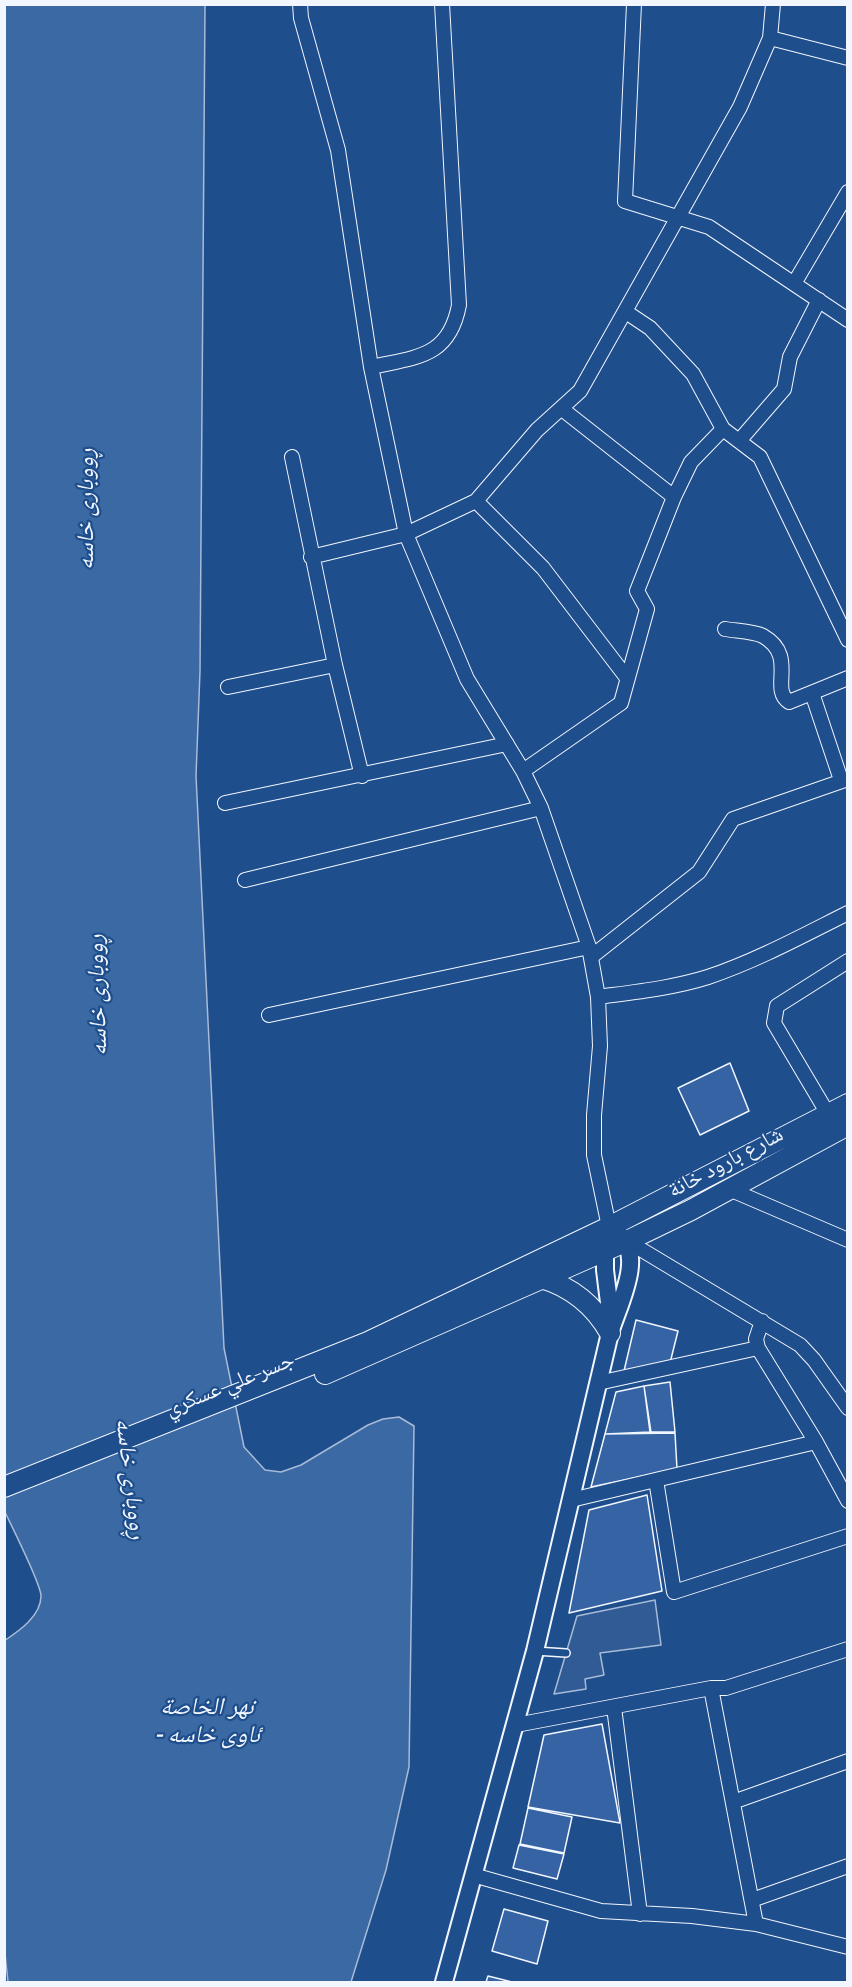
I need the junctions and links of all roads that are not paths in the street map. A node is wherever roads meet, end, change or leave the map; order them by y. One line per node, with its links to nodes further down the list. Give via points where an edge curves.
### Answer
1 (300, 4): 13 (street, via 338,150)
2 (442, 4): 13 (street, via 459,305 449,336 428,354)
3 (634, 4): 8 (street, via 625,201)
4 (773, 4): 5 (street)
5 (770, 38): 6 (street); 8 (street, via 740,107)
6 (848, 58)
7 (848, 192): 9 (street)
8 (680, 218): 9 (street, via 709,227); 11 (street)
9 (795, 282): 10 (street)
10 (819, 300): 12 (street); 16 (street, via 790,357 784,389)
11 (626, 312): 14 (street, via 580,391); 15 (street, via 650,328 693,375)
12 (848, 320)
13 (371, 367): 20 (street)
14 (562, 409): 18 (street); 19 (street, via 537,430)
15 (723, 429): 16 (street); 18 (street, via 691,462)
16 (739, 441): 23 (street, via 760,457)
17 (292, 457): 21 (street)
18 (674, 497): 25 (street, via 637,591 647,609)
19 (476, 501): 20 (street); 25 (street, via 556,583)
20 (406, 534): 21 (street); 29 (street, via 467,679)
21 (311, 557): 24 (street)
22 (725, 629): 28 (street, via 762,635 776,647 783,661 783,698 789,702)
23 (848, 639)
24 (335, 665): 27 (street); 31 (street)
25 (627, 678): 30 (street, via 621,703)
26 (848, 678): 28 (street)
27 (228, 687)
28 (812, 693): 32 (street)
29 (507, 744): 30 (street); 31 (street)
30 (523, 771): 34 (street)
31 (362, 777): 33 (street)
32 (844, 780): 37 (street, via 733,819 699,872)
33 (225, 803)
34 (540, 808): 35 (street); 37 (street)
35 (245, 880)
36 (848, 913): 39 (street, via 708,977)
37 (590, 952): 39 (street); 40 (street)
38 (848, 961): 42 (street, via 777,1006 774,1023)
39 (598, 997): 47 (street, via 600,1046 594,1145)
40 (269, 1015)
41 (848, 1104): 42 (main road, شارع بارود خانة)
42 (828, 1114): 44 (main road, شارع بارود خانة)
43 (848, 1125): 45 (main road, شارع بارود خانة)
44 (680, 1189): 46 (main road); 47 (main road, شارع بارود خانة)
45 (729, 1189): 46 (main road, شارع بارود خانة); 48 (street)
46 (691, 1210): 49 (main road, شارع بارود خانة)
47 (609, 1227): 49 (street); 50 (street); 54 (main road, شارع بارود خانة)
48 (848, 1240)
49 (627, 1241): 50 (main road, شارع بارود خانة); 52 (street); 53 (street, via 628,1275)
50 (604, 1250): 51 (main road, شارع بارود خانة); 53 (street)
51 (541, 1278): 53 (main road, via 582,1298); 54 (main road, شارع بارود خانة)
52 (762, 1321): 55 (street); 57 (street, via 808,1353)
53 (611, 1330): 56 (street)
54 (371, 1348): 60 (main road, جسر علي عسكري); 61 (main road, جسر علي عسكري)
55 (758, 1348): 56 (street); 58 (street)
56 (598, 1383): 62 (street)
57 (848, 1408)
58 (816, 1442): 59 (street); 63 (street)
59 (656, 1480): 62 (street); 64 (street, via 674,1592)
60 (4, 1487)
61 (4, 1500)
62 (571, 1500): 66 (street)
63 (848, 1501)
64 (848, 1536)
65 (848, 1649): 68 (street, via 726,1688)
66 (535, 1652): 67 (lane); 70 (street)
67 (566, 1653)
68 (711, 1688): 69 (street); 72 (street)
69 (614, 1707): 70 (street); 76 (street)
70 (516, 1725): 74 (street)
71 (848, 1761): 72 (street)
72 (733, 1802): 75 (street)
73 (848, 1866): 75 (street)
74 (473, 1875): 76 (street, via 601,1911); 79 (street)
75 (752, 1900): 77 (street)
76 (640, 1914): 77 (street)
77 (756, 1924): 78 (street)
78 (848, 1947)
79 (444, 1983)

